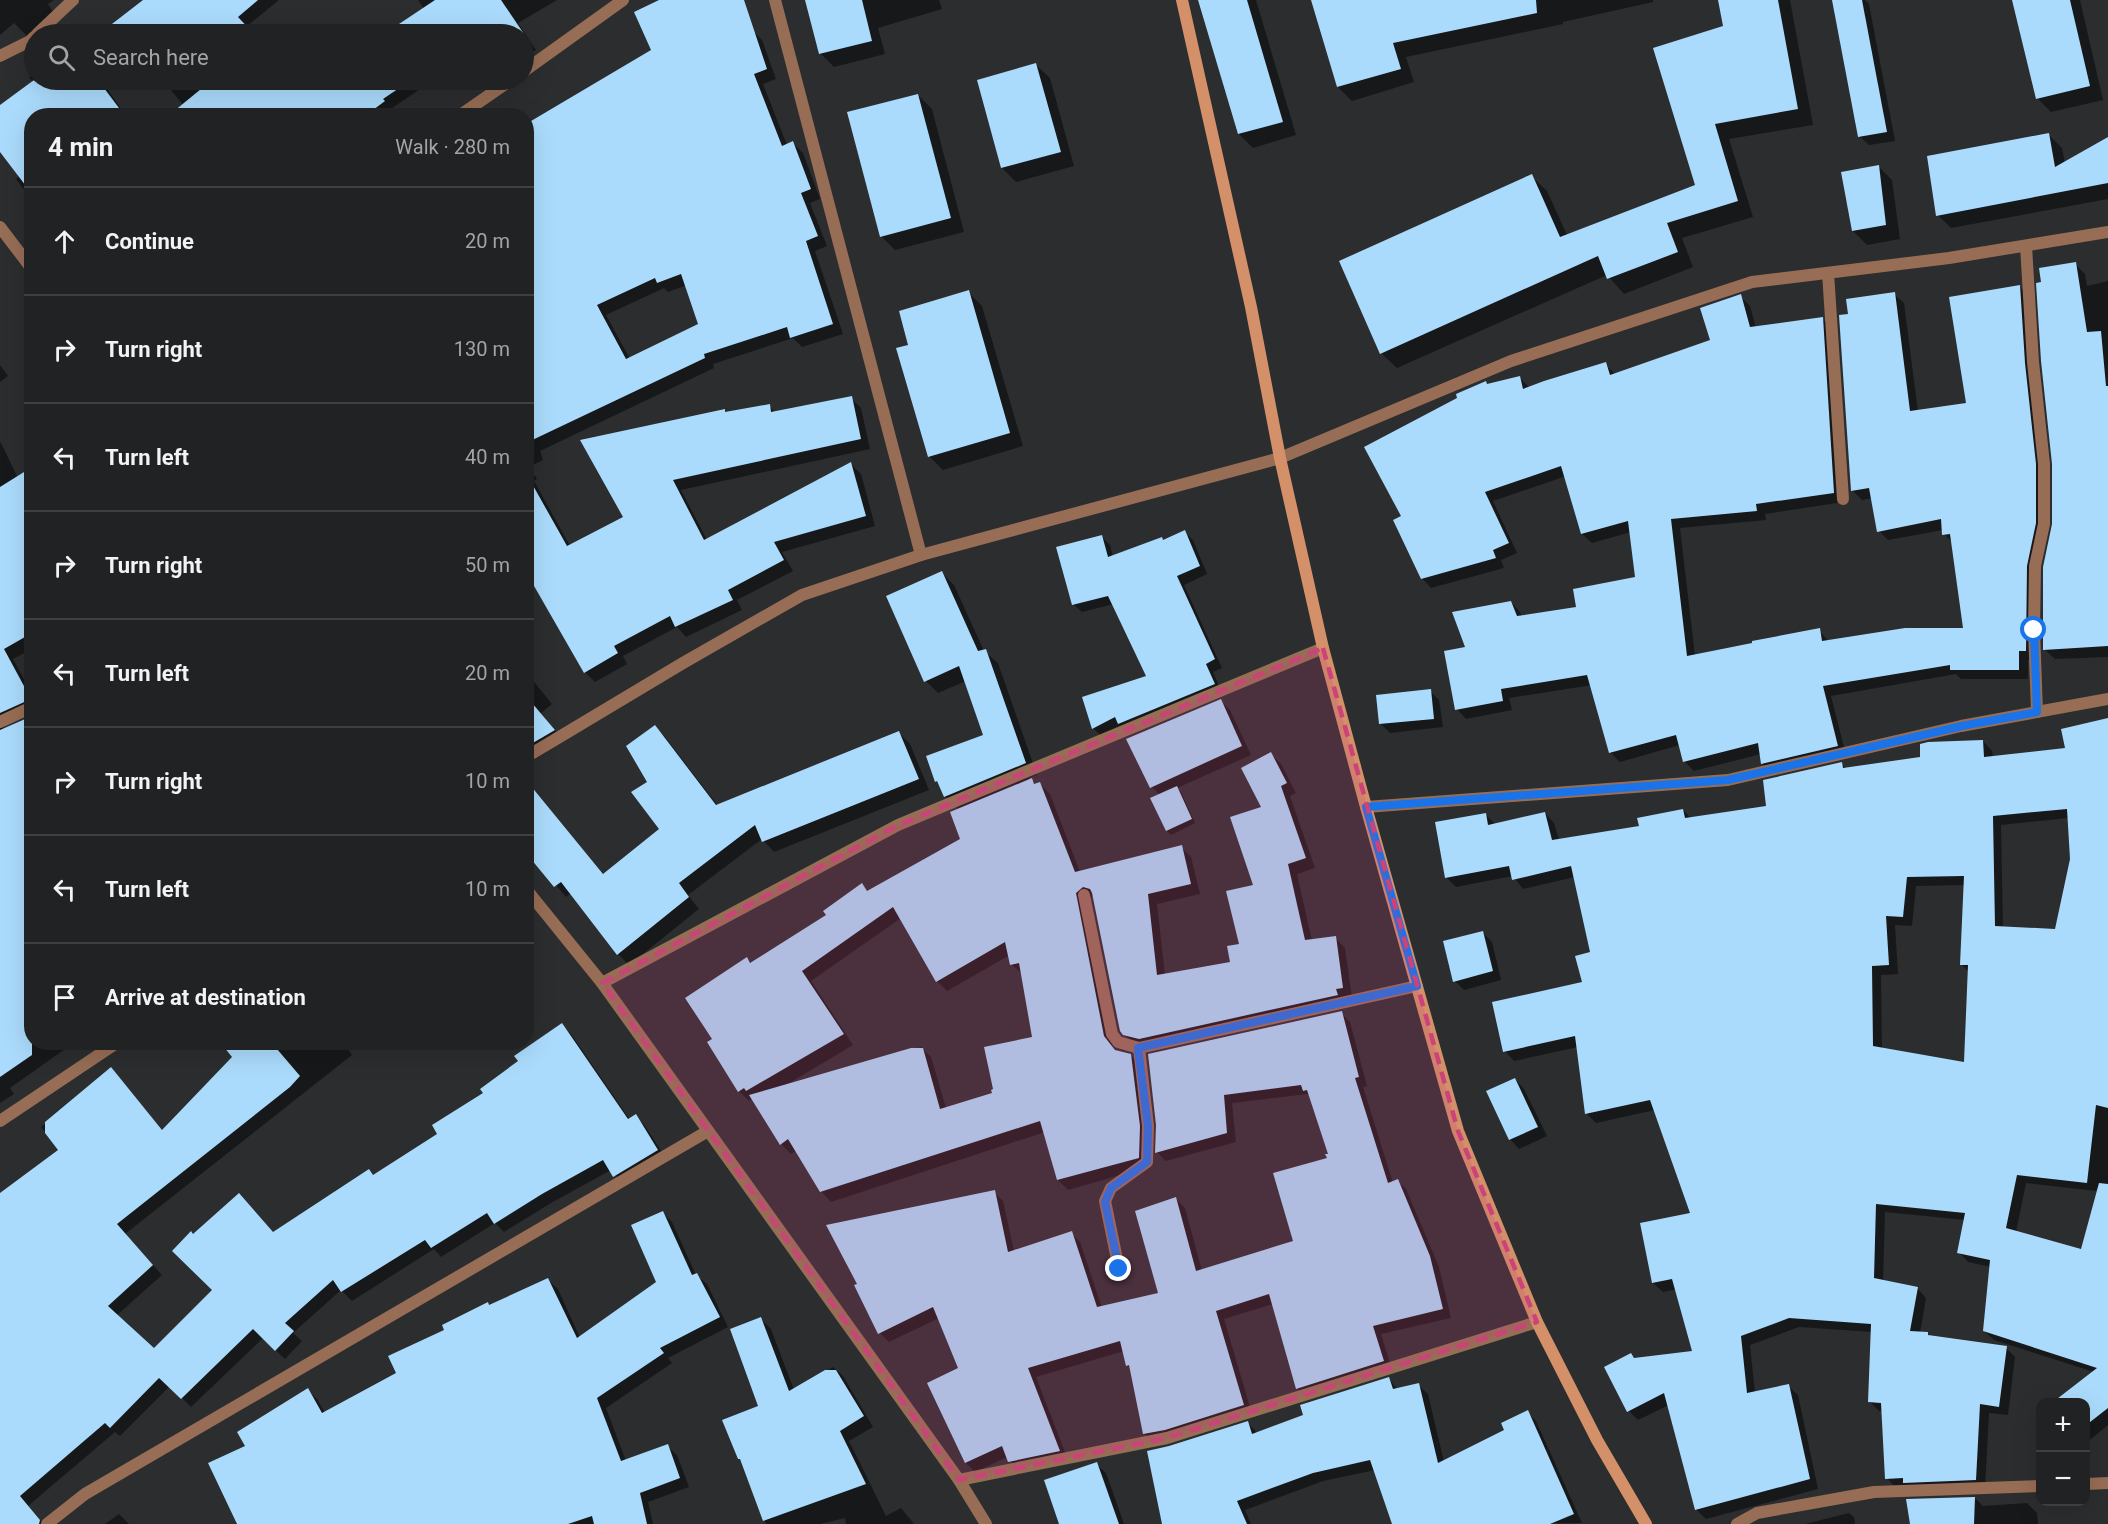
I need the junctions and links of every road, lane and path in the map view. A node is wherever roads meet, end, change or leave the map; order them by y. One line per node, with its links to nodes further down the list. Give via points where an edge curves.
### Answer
1 (73, 0): 5 (street)
2 (623, 0): 8 (street)
3 (775, 0): 18 (street)
4 (1182, 0): 16 (main road, via 1251,307)
5 (48, 24)
6 (24, 44): 7 (street)
7 (0, 56)
8 (534, 64)
9 (497, 90): 10 (street)
10 (471, 108)
11 (0, 226): 14 (street)
12 (2108, 232): 13 (street)
13 (2026, 246): 15 (street); 22 (street, via 2044,464 2044,524 2035,566)
14 (24, 259)
15 (1828, 273): 16 (street, via 1752,282 1511,361); 17 (street)
16 (1280, 458): 18 (street); 19 (main road)
17 (1843, 499)
18 (921, 555): 24 (street, via 802,595)
19 (1323, 648): 25 (main road); 28 (street, via 898,825)
20 (2108, 699): 22 (street)
21 (24, 712): 23 (street)
22 (2037, 712): 25 (street, via 1728,780)
23 (0, 722)
24 (534, 752)
25 (1366, 807): 29 (main road)
26 (1084, 895): 30 (street, via 1112,1034 1118,1041)
27 (534, 898): 28 (street)
28 (602, 983): 33 (street)
29 (1417, 986): 30 (street); 35 (main road, via 1458,1131)
30 (1138, 1048): 34 (street, via 1148,1126 1147,1162 1111,1188 1105,1202)
31 (106, 1050): 32 (street)
32 (0, 1121)
33 (708, 1131): 36 (street); 40 (street, via 85,1494)
34 (1119, 1269)
35 (1537, 1322): 36 (street, via 1167,1438); 42 (main road, via 1597,1440)
36 (959, 1480): 41 (street)
37 (2108, 1483): 38 (street)
38 (2090, 1484)
39 (2036, 1486): 43 (street, via 1874,1492 1757,1513)
40 (47, 1524)
41 (986, 1524)
42 (1646, 1524)
43 (1737, 1524)

